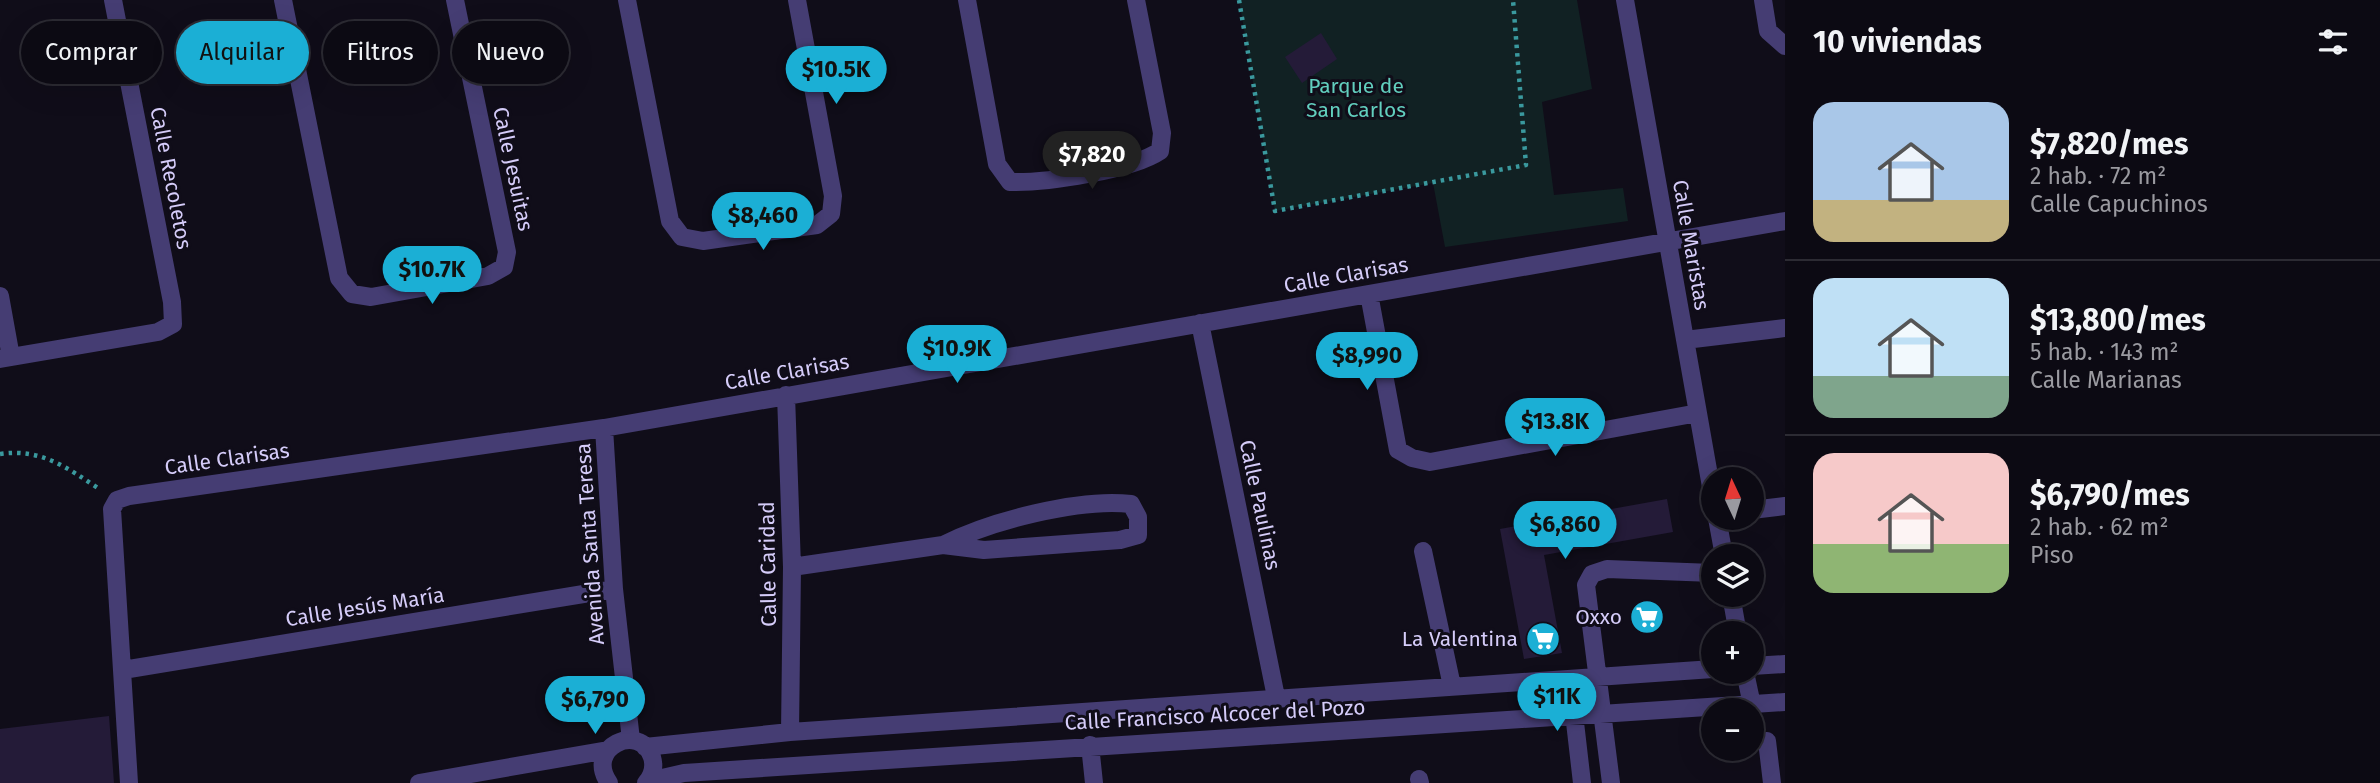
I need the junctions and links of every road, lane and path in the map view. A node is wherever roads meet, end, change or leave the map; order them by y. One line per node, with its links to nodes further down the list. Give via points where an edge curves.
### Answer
1 (113, 0): 20 (street, Calle Recoletos, via 173,324 158,332)
2 (283, 0): 3 (street, Calle Jesuitas, via 339,278 352,294 371,297 488,276 504,267 507,251)
3 (456, 0)
4 (627, 0): 5 (street, via 670,221 682,237 703,241 817,225 831,214 833,196)
5 (797, 0)
6 (967, 0): 7 (street, via 997,164 1010,182 1030,183 1144,162 1160,151 1162,133)
7 (1136, 0)
8 (1239, 0): 9 (path, via 1275,211 1526,165)
9 (1513, 0)
10 (1625, 0): 14 (street, Calle Maristas)
11 (1763, 0): 12 (street, via 1768,31)
12 (1785, 46)
13 (1785, 221): 14 (street, Calle Clarisas)
14 (1667, 242): 15 (street, Calle Clarisas); 19 (street, Calle Maristas)
15 (1369, 294): 17 (street, Calle Clarisas); 22 (street, via 1398,450 1412,458 1430,462)
16 (0, 296): 20 (street)
17 (1200, 323): 21 (street, Calle Clarisas); 41 (street, Calle Paulinas)
18 (1785, 328): 19 (street)
19 (1685, 340): 22 (street, Calle Maristas)
20 (6, 358)
21 (786, 395): 23 (street, Calle Clarisas); 31 (street, Calle Caridad)
22 (1698, 413): 25 (street, Calle Maristas)
23 (604, 428): 26 (street, Calle Clarisas); 33 (street, Avenida Santa Teresa)
24 (0, 454): 26 (path, via 24,451 48,459)
25 (1708, 467)
26 (117, 500): 36 (street, via 112,509)
27 (1785, 506): 28 (street)
28 (1764, 509)
29 (943, 545): 29 (street, via 984,550 1120,540 1138,534 1138,517 1131,504 1110,502 1013,519 972,530); 31 (street)
30 (1423, 551): 40 (street)
31 (792, 567): 47 (street, Calle Caridad)
32 (1701, 573): 38 (street, via 1607,569 1592,574 1586,585)
33 (614, 589): 36 (street, Calle Jesús María); 49 (street, Avenida Santa Teresa)
34 (1785, 664): 35 (street)
35 (1764, 665)
36 (123, 670): 53 (street)
37 (1701, 670): 38 (street, Calle Francisco Alcocer del Pozo)
38 (1600, 676): 39 (street, Calle Francisco Alcocer del Pozo); 45 (street)
39 (1570, 679): 40 (street, Calle Francisco Alcocer del Pozo); 46 (street)
40 (1452, 686): 41 (street, Calle Francisco Alcocer del Pozo)
41 (1276, 697): 47 (street, Calle Francisco Alcocer del Pozo)
42 (1785, 702): 43 (street, Calle Francisco Alcocer del Pozo)
43 (1764, 704)
44 (1701, 709): 45 (street, Calle Francisco Alcocer del Pozo)
45 (1605, 716): 46 (street, Calle Francisco Alcocer del Pozo); 58 (street)
46 (1575, 717): 50 (street, Calle Francisco Alcocer del Pozo); 57 (street)
47 (790, 732): 49 (street, Calle Francisco Alcocer del Pozo)
48 (1766, 741): 59 (street)
49 (638, 744): 51 (street, Calle Francisco Alcocer del Pozo, via 618,742); 52 (street, Avenida Santa Teresa, via 654,766)
50 (1090, 745): 52 (street, Calle Francisco Alcocer del Pozo, via 684,773); 56 (street)
51 (608, 750): 54 (street); 55 (street, via 603,766)
52 (647, 782)
53 (129, 783)
54 (418, 783)
55 (609, 783)
56 (1094, 783)
57 (1582, 783)
58 (1611, 783)
59 (1772, 783)

